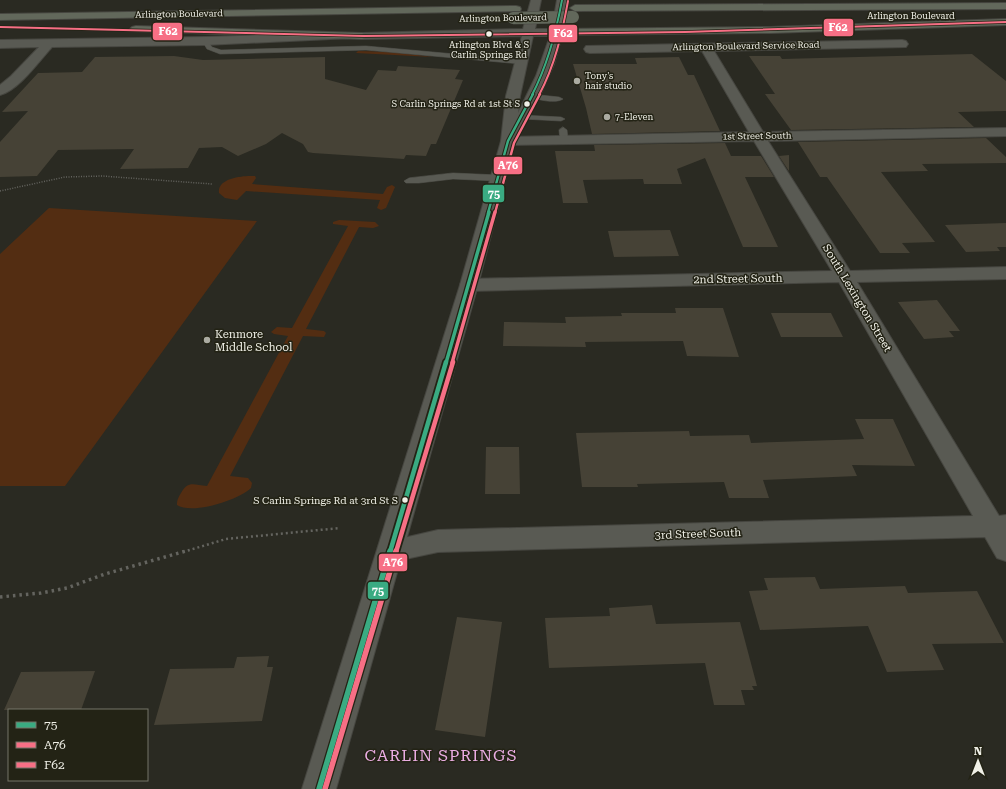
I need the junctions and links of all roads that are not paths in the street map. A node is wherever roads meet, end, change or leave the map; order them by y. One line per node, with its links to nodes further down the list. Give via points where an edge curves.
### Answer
1 (536, 0): 16 (street)
2 (562, 0): 15 (street)
3 (1001, 0): 4 (highway)
4 (1006, 0)
5 (273, 2): 10 (highway)
6 (1006, 6): 8 (highway, Arlington Boulevard)
7 (514, 13): 8 (highway, Arlington Boulevard, bridge); 10 (highway, Arlington Boulevard); 13 (highway, Arlington Boulevard)
8 (574, 13): 9 (highway, Arlington Boulevard)
9 (1006, 15)
10 (88, 16): 11 (highway, Arlington Boulevard)
11 (0, 17)
12 (1006, 22): 15 (highway, via 770,30)
13 (59, 26): 14 (highway, Arlington Boulevard); 17 (highway)
14 (0, 27)
15 (556, 32): 16 (street); 25 (street)
16 (528, 33): 17 (street); 24 (street)
17 (362, 36): 18 (street)
18 (205, 41): 19 (street); 24 (lane, via 209,48 220,52 334,51 353,55 428,60 454,56)
19 (49, 43): 20 (street); 26 (street, via 16,79)
20 (0, 44)
21 (902, 44): 22 (street, Arlington Boulevard Service Road)
22 (706, 47): 23 (street, Arlington Boulevard Service Road); 32 (street, South Lexington Street)
23 (590, 49)
24 (521, 62): 25 (street); 33 (street, via 513,96)
25 (541, 78): 27 (street)
26 (0, 91)
27 (534, 96): 28 (lane); 29 (street)
28 (559, 99)
29 (523, 116): 30 (lane); 33 (street)
30 (561, 119)
31 (1006, 132): 32 (street, 1st Street South)
32 (758, 136): 33 (street, 1st Street South, via 564,135); 37 (street, South Lexington Street)
33 (508, 141): 34 (street)
34 (498, 178): 35 (lane, via 447,176 423,181); 38 (street)
35 (410, 180)
36 (1006, 273): 37 (street, 2nd Street South)
37 (845, 277): 38 (street, 2nd Street South); 39 (street, South Lexington Street)
38 (469, 285): 41 (street)
39 (999, 526): 40 (street, South Lexington Street); 41 (street, 3rd Street South, via 438,541)
40 (1006, 550)
41 (391, 551): 42 (street)
42 (319, 789)

